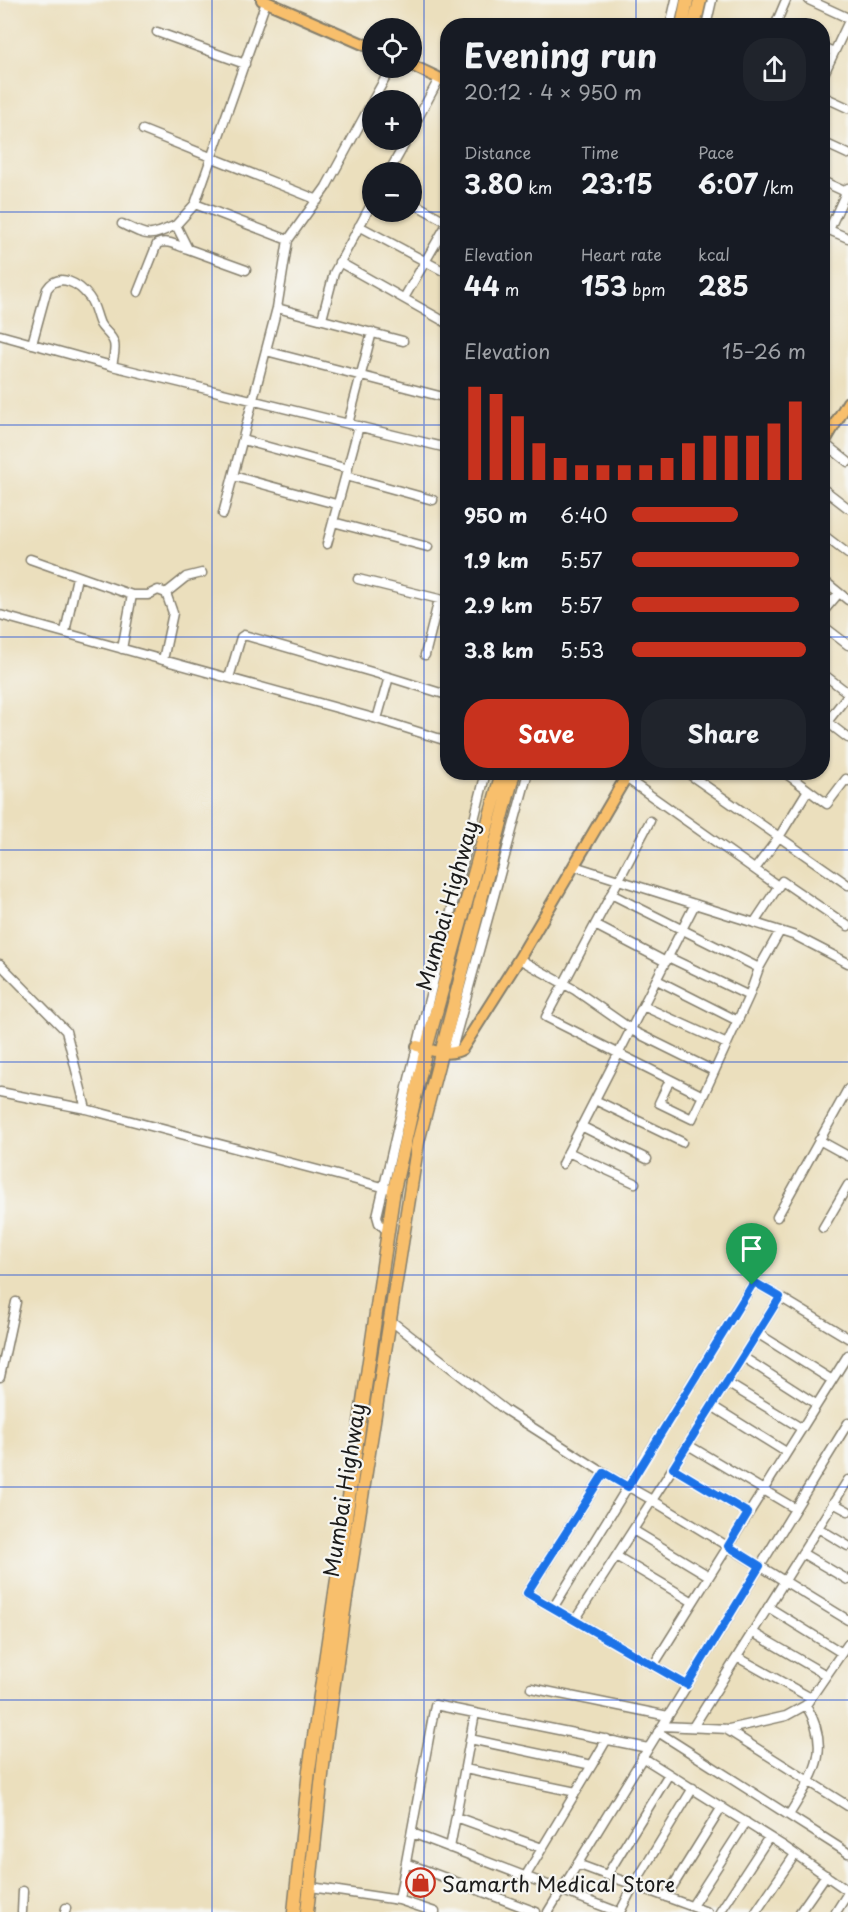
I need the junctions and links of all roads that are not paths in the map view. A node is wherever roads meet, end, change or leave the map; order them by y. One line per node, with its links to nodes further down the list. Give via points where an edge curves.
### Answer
1 (676, 0): 8 (street)
2 (687, 0): 9 (highway)
3 (700, 0): 10 (highway)
4 (712, 0): 11 (street)
5 (786, 0): 12 (street)
6 (809, 0): 13 (street)
7 (264, 1): 16 (main road); 20 (street)
8 (672, 18)
9 (684, 18)
10 (696, 18)
11 (708, 18)
12 (778, 18)
13 (848, 18)
14 (848, 23): 18 (street)
15 (157, 32): 20 (street)
16 (362, 44)
17 (830, 50): 18 (street)
18 (834, 52): 19 (street)
19 (830, 61)
20 (245, 64): 31 (street)
21 (422, 70): 22 (main road)
22 (440, 80)
23 (440, 86): 26 (street)
24 (830, 100): 25 (street)
25 (848, 108)
26 (422, 114)
27 (362, 121): 34 (street)
28 (143, 129): 31 (street)
29 (830, 146): 30 (street)
30 (848, 154)
31 (212, 156): 34 (street); 35 (street)
32 (830, 184): 33 (street)
33 (847, 191): 39 (street)
34 (318, 200): 46 (street)
35 (195, 204): 41 (street); 46 (street)
36 (422, 208): 37 (street)
37 (440, 219)
38 (362, 221): 42 (street)
39 (830, 221)
40 (122, 224): 41 (street, via 153,236)
41 (176, 225): 47 (street)
42 (359, 226): 48 (street); 49 (street)
43 (830, 230): 45 (street)
44 (440, 235): 49 (street)
45 (848, 238)
46 (288, 240): 54 (street)
47 (188, 249): 50 (street); 52 (street, via 168,242 157,244)
48 (339, 262): 53 (street); 56 (street)
49 (425, 262): 51 (street); 53 (street)
50 (246, 270)
51 (440, 270)
52 (138, 292)
53 (404, 298): 55 (street)
54 (277, 308): 56 (street); 61 (street)
55 (440, 319)
56 (322, 320): 57 (street)
57 (372, 332): 59 (street); 63 (street)
58 (0, 335): 60 (street)
59 (404, 340)
60 (32, 344): 62 (street); 62 (street, via 47,289 50,283 63,279 89,297 102,327 114,340)
61 (266, 351): 63 (street); 65 (street)
62 (112, 366): 65 (street)
63 (361, 376): 64 (street); 67 (street)
64 (440, 396)
65 (253, 400): 67 (street); 70 (street)
66 (846, 410): 68 (main road)
67 (348, 424): 69 (street)
68 (830, 425)
69 (358, 426): 71 (street); 74 (street)
70 (243, 440): 74 (street); 75 (street)
71 (440, 446)
72 (830, 450): 73 (street)
73 (848, 462)
74 (347, 472): 77 (street); 78 (street)
75 (233, 476): 78 (street); 80 (street)
76 (830, 494): 79 (street)
77 (433, 500)
78 (336, 504): 81 (street)
79 (848, 508)
80 (223, 514)
81 (333, 522): 83 (street); 84 (street)
82 (830, 540): 85 (street)
83 (327, 544)
84 (428, 547)
85 (848, 554)
86 (30, 559): 88 (street)
87 (202, 573): 91 (street, via 186,577)
88 (77, 577): 93 (street); 100 (street)
89 (358, 579): 94 (street)
90 (830, 586): 92 (street)
91 (166, 593): 93 (street, via 158,590 148,595); 104 (street, via 173,613)
92 (839, 593): 95 (street); 96 (street)
93 (132, 595): 102 (street)
94 (440, 599)
95 (848, 600)
96 (830, 604)
97 (440, 609): 103 (street)
98 (0, 615): 100 (street)
99 (830, 631): 101 (street)
100 (65, 632): 102 (street)
101 (848, 645)
102 (122, 649): 104 (street)
103 (425, 655)
104 (163, 660): 106 (street)
105 (389, 677): 106 (street, via 244,635); 108 (street); 111 (street)
106 (229, 678): 111 (street)
107 (830, 679): 109 (street)
108 (440, 692)
109 (848, 694): 110 (street)
110 (830, 714)
111 (377, 719): 114 (street)
112 (830, 724): 113 (street)
113 (848, 738)
114 (440, 739)
115 (484, 780): 151 (street)
116 (500, 780): 151 (highway, Mumbai Highway)
117 (512, 780): 152 (highway, Mumbai Highway, via 448,1025)
118 (526, 780): 152 (street)
119 (624, 780): 127 (main road)
120 (634, 780): 128 (street)
121 (697, 780): 126 (street)
122 (795, 780): 124 (street)
123 (848, 781): 124 (street, via 827,804)
124 (808, 790): 126 (street)
125 (650, 821): 129 (street)
126 (779, 837): 128 (street); 130 (street)
127 (574, 866): 129 (street); 139 (main road)
128 (755, 869): 131 (street)
129 (619, 880): 132 (street); 133 (street)
130 (848, 885)
131 (778, 886): 134 (street); 136 (street, via 782,881)
132 (611, 894): 135 (street); 137 (street)
133 (695, 904): 134 (street); 137 (street)
134 (754, 923): 138 (street)
135 (595, 925): 140 (street); 145 (street)
136 (848, 926)
137 (682, 930): 140 (street); 143 (street)
138 (780, 931): 141 (street); 143 (street)
139 (519, 959): 145 (street); 152 (main road, via 462,1049)
140 (667, 960): 144 (street); 146 (street)
141 (848, 963)
142 (0, 964): 160 (street, via 66,1030)
143 (759, 968): 146 (street)
144 (657, 980): 147 (street); 148 (street)
145 (564, 984): 149 (street); 153 (street, via 546,1017)
146 (749, 996): 148 (street)
147 (643, 1006): 149 (street); 150 (street)
148 (738, 1021): 150 (street)
149 (632, 1028): 153 (street); 154 (street)
150 (727, 1044): 154 (street)
151 (422, 1047): 152 (main road); 170 (highway, Mumbai Highway)
152 (446, 1052): 175 (highway, Mumbai Highway, via 435,1077 418,1142)
153 (619, 1054): 155 (street); 159 (street)
154 (714, 1071): 158 (street)
155 (670, 1080): 158 (street); 158 (street, via 659,1103 692,1119)
156 (848, 1089): 162 (street)
157 (0, 1092): 160 (street)
158 (703, 1096)
159 (595, 1100): 161 (street); 163 (street)
160 (86, 1109): 170 (street)
161 (582, 1126): 164 (street); 166 (street)
162 (819, 1140): 165 (street); 171 (street)
163 (682, 1142)
164 (568, 1152): 167 (street); 168 (street)
165 (848, 1156)
166 (647, 1159)
167 (562, 1164)
168 (635, 1183)
169 (848, 1185): 172 (street)
170 (388, 1189): 265 (highway, Mumbai Highway, via 387,1231 309,1770)
171 (777, 1217)
172 (823, 1228)
173 (780, 1297): 176 (street); 177 (street); 193 (street, via 754,1282)
174 (16, 1302): 178 (street)
175 (390, 1320): 191 (street, via 504,1410); 256 (highway, Mumbai Highway, via 325,1748)
176 (758, 1333): 180 (street); 182 (street)
177 (848, 1338)
178 (3, 1345): 181 (street)
179 (848, 1355): 182 (street)
180 (743, 1357): 183 (street); 184 (street)
181 (0, 1377)
182 (832, 1380): 184 (street)
183 (727, 1383): 185 (street); 187 (street)
184 (816, 1404): 187 (street)
185 (712, 1406): 188 (street); 189 (street)
186 (848, 1423): 197 (street)
187 (801, 1428): 189 (street)
188 (688, 1445): 190 (street); 194 (street)
189 (786, 1452): 194 (street)
190 (673, 1468): 195 (street); 199 (street)
191 (604, 1473): 193 (street); 212 (street, via 527,1593)
192 (848, 1480): 196 (street)
193 (628, 1487): 195 (street); 212 (street)
194 (763, 1489): 197 (street); 199 (street)
195 (652, 1500): 201 (street); 202 (street)
196 (834, 1503): 198 (street); 200 (street)
197 (794, 1508): 206 (street)
198 (848, 1511)
199 (748, 1513): 202 (street)
200 (818, 1528): 203 (street); 204 (street)
201 (633, 1530): 205 (street); 207 (street)
202 (728, 1546): 206 (street); 207 (street)
203 (848, 1546)
204 (802, 1553): 208 (street); 209 (street)
205 (616, 1556): 210 (street); 213 (street)
206 (760, 1566): 209 (street); 221 (street)
207 (709, 1576): 210 (street)
208 (848, 1580)
209 (785, 1581): 211 (street); 214 (street)
210 (693, 1602): 219 (street)
211 (768, 1607): 215 (street); 217 (street)
212 (553, 1608): 213 (street)
213 (574, 1620): 219 (street)
214 (848, 1620)
215 (752, 1632): 218 (street); 220 (street)
216 (848, 1644): 217 (street)
217 (842, 1653): 220 (street)
218 (737, 1657): 223 (street); 226 (street)
219 (653, 1666): 221 (street)
220 (826, 1675): 223 (street)
221 (687, 1685): 225 (street)
222 (531, 1688): 225 (street)
223 (808, 1701): 228 (street, via 786,1716); 236 (street, via 820,1744)
224 (475, 1713): 229 (street); 230 (street); 244 (street, via 435,1705)
225 (668, 1716): 227 (street)
226 (693, 1727): 227 (street); 228 (street)
227 (660, 1729): 231 (street); 241 (street)
228 (725, 1729): 236 (street)
229 (470, 1739): 233 (street); 234 (street)
230 (607, 1739): 231 (street); 233 (street)
231 (648, 1748): 232 (street)
232 (642, 1757): 235 (street); 251 (street)
233 (592, 1765): 238 (street)
234 (465, 1769): 238 (street); 242 (street)
235 (669, 1774): 237 (street); 252 (street)
236 (809, 1782): 239 (street); 241 (street)
237 (693, 1788): 240 (street); 255 (street)
238 (576, 1792): 247 (street)
239 (848, 1806)
240 (722, 1807): 243 (street); 260 (street)
241 (789, 1815): 248 (street)
242 (456, 1817): 246 (street); 247 (street)
243 (746, 1822): 245 (street); 262 (street)
244 (412, 1833): 246 (street); 250 (street)
245 (769, 1837): 249 (street); 272 (street)
246 (450, 1848): 254 (street)
247 (542, 1848): 254 (street)
248 (848, 1853)
249 (794, 1856): 253 (street); 273 (street)
250 (406, 1863): 261 (street); 268 (street)
251 (577, 1863): 252 (street); 257 (street)
252 (608, 1875): 255 (street)
253 (826, 1875): 259 (street); 274 (street)
254 (525, 1876): 257 (street)
255 (633, 1885): 260 (street); 270 (street)
256 (311, 1887): 261 (street); 266 (highway, Mumbai Highway)
257 (561, 1890): 269 (street); 270 (street)
258 (23, 1891): 264 (street)
259 (848, 1892): 275 (street)
260 (666, 1896): 262 (street)
261 (399, 1900): 263 (street)
262 (692, 1906): 271 (street)
263 (408, 1908): 267 (street)
264 (22, 1912)
265 (294, 1912)
266 (307, 1912)
267 (435, 1912)
268 (536, 1912)
269 (548, 1912)
270 (619, 1912)
271 (707, 1912)
272 (720, 1912)
273 (756, 1912)
274 (800, 1912)
275 (836, 1912)

